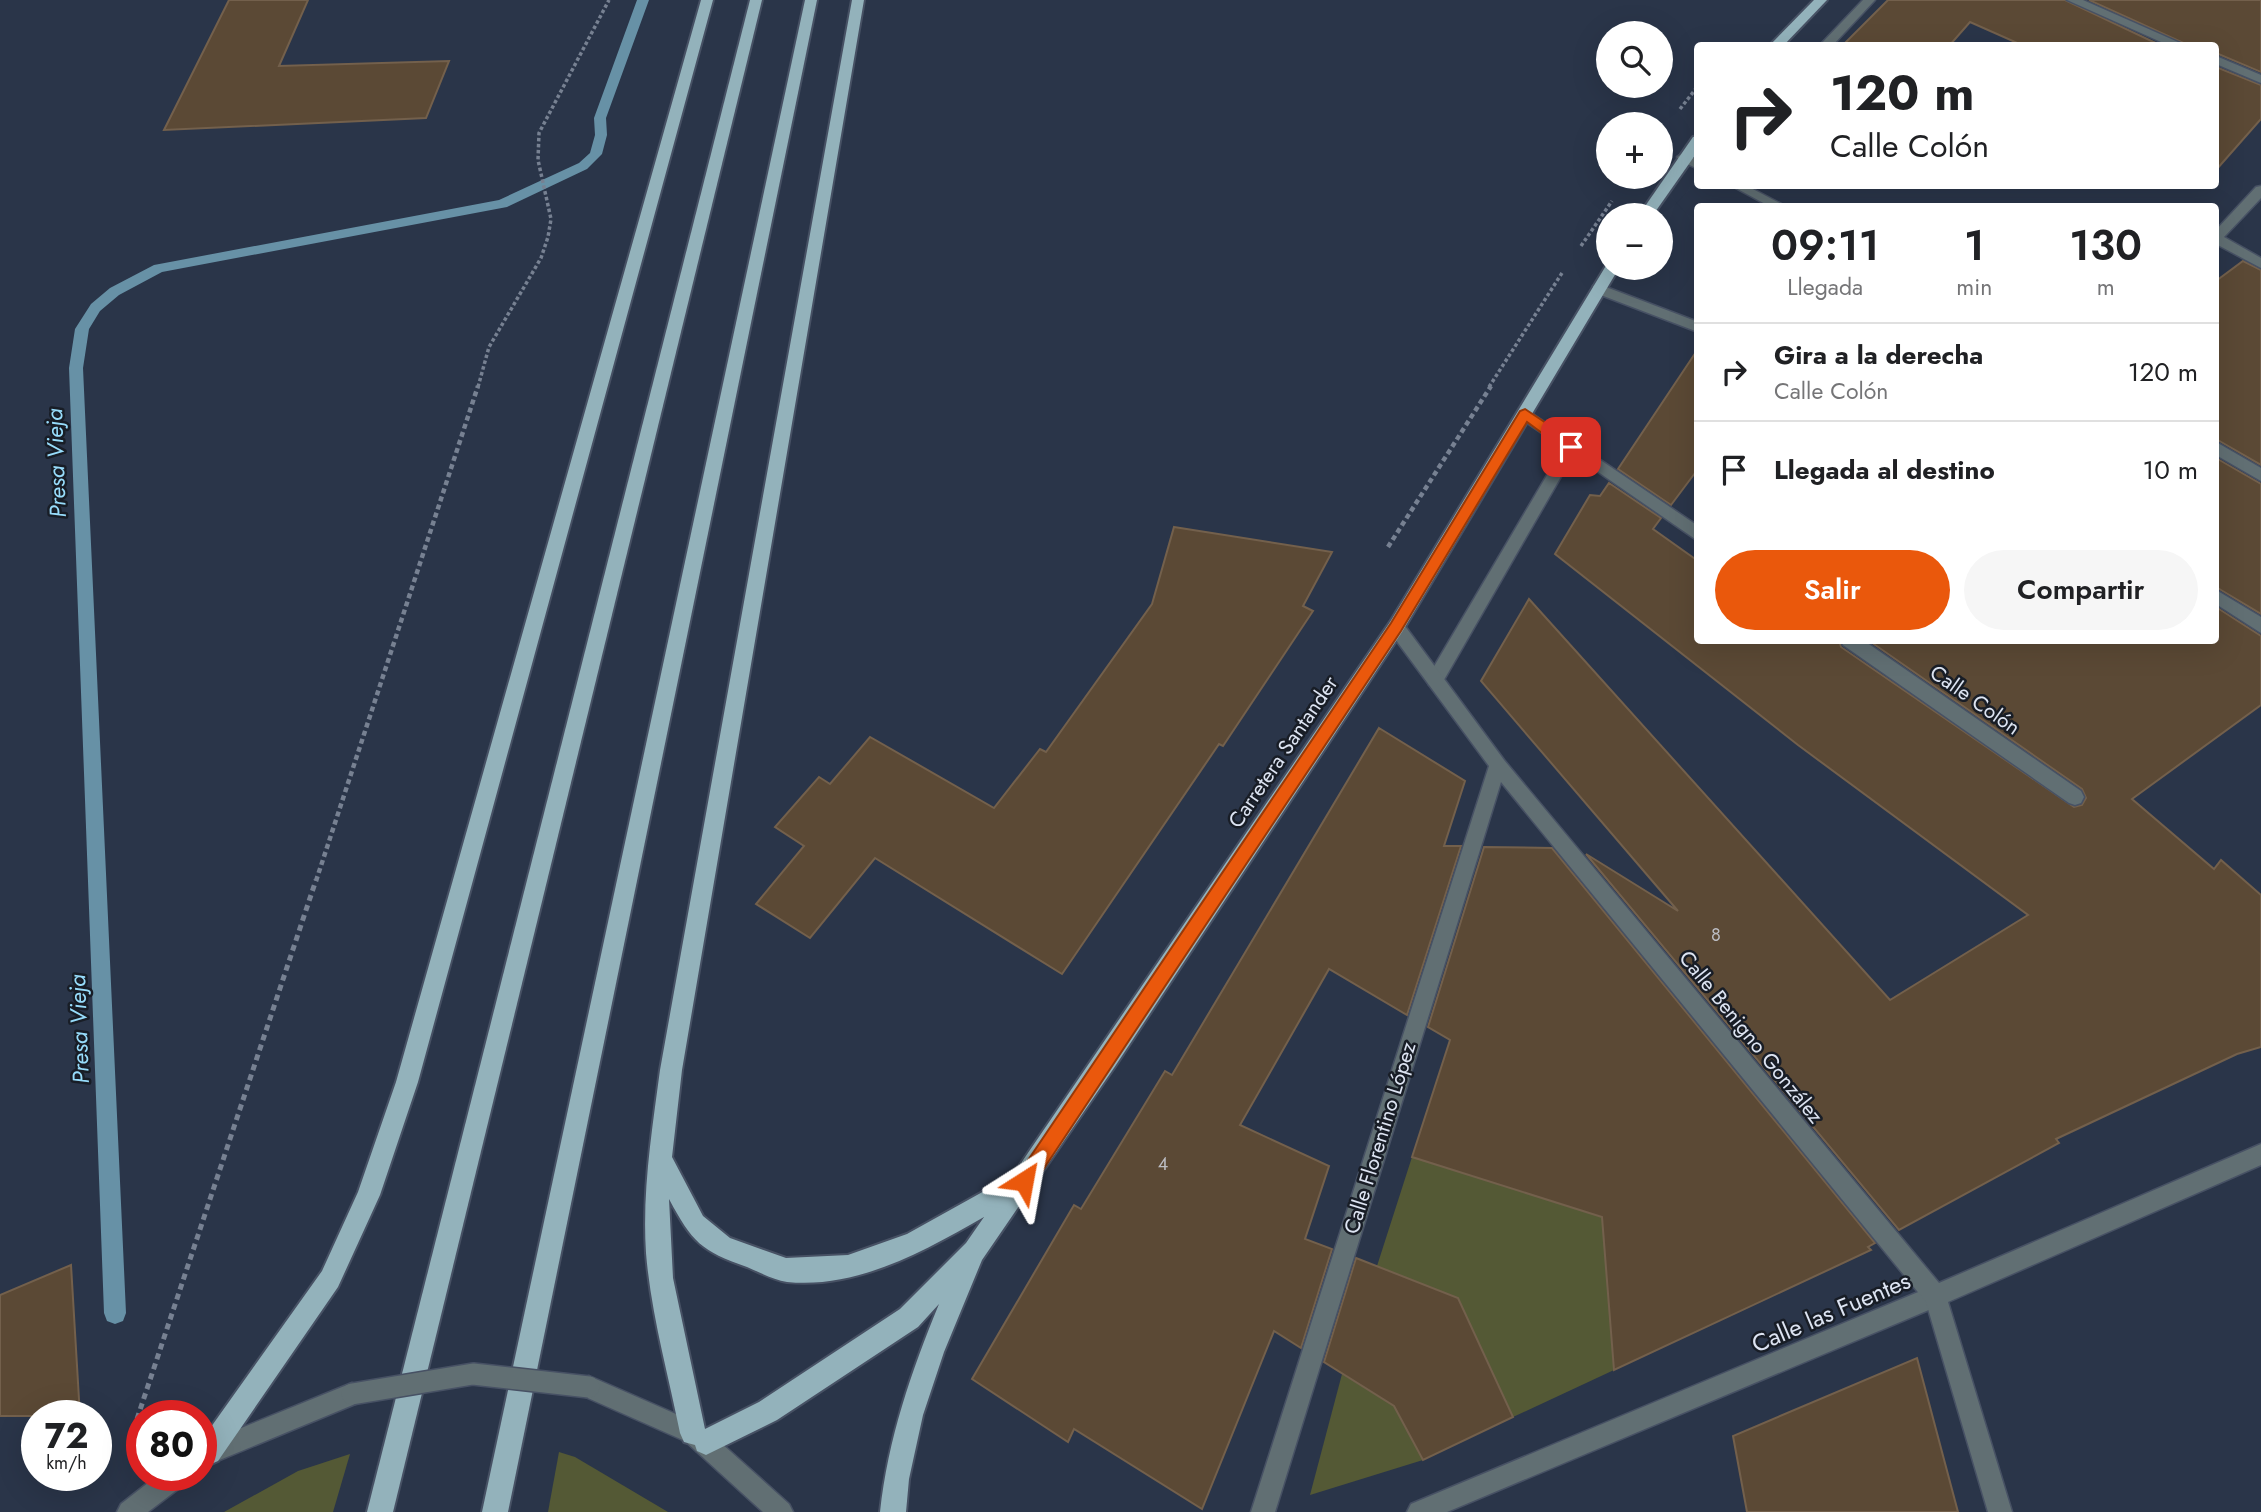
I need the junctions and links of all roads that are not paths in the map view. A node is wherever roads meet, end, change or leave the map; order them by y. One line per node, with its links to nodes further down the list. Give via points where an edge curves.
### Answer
1 (706, 0): 44 (highway, via 407,1082 373,1183 330,1279)
2 (756, 0): 48 (highway)
3 (811, 0): 49 (highway)
4 (858, 0): 39 (highway, via 673,1056)
5 (1821, 0): 8 (highway)
6 (1869, 0): 9 (street)
7 (2073, 0): 10 (street)
8 (1778, 42)
9 (1829, 42)
10 (2172, 42)
11 (2219, 61): 12 (street)
12 (2261, 79)
13 (1694, 145): 14 (highway)
14 (1683, 157): 15 (street); 18 (highway)
15 (1694, 162)
16 (1744, 189): 19 (street)
17 (2261, 190): 20 (street)
18 (1654, 203)
19 (1772, 203)
20 (2219, 234)
21 (2219, 239): 22 (street)
22 (2261, 264)
23 (1604, 280): 24 (highway, Carretera Santander)
24 (1598, 289): 25 (street); 26 (highway, Carretera Santander)
25 (1694, 325)
26 (1525, 414): 27 (street); 33 (highway, Carretera Santander)
27 (1571, 447): 30 (street); 35 (street)
28 (2219, 450): 29 (street)
29 (2261, 475)
30 (1694, 532)
31 (2219, 598): 32 (street)
32 (2261, 626)
33 (1396, 627): 35 (street, Calle Benigno González); 40 (highway, Carretera Santander)
34 (1855, 644): 37 (street, Calle Colón)
35 (1435, 680): 36 (street, Calle Benigno González)
36 (1498, 765): 42 (street, Calle Benigno González); 52 (street, Calle Florentino López)
37 (2075, 797)
38 (2261, 1154): 42 (street, Calle las Fuentes)
39 (660, 1158): 40 (highway, via 695,1224 723,1247 786,1270 848,1267 913,1244); 43 (highway, via 657,1227 665,1295)
40 (1024, 1181): 41 (highway, Carretera Santander)
41 (974, 1251): 43 (highway, via 909,1318 768,1411); 51 (highway, via 911,1408)
42 (1935, 1296): 53 (street, Calle las Fuentes); 54 (street, Calle Benigno González)
43 (699, 1437): 45 (street, bridge, via 589,1387 473,1374 352,1394); 50 (street)
44 (217, 1438)
45 (217, 1450)
46 (157, 1491): 47 (street)
47 (129, 1512)
48 (380, 1512)
49 (495, 1512)
50 (781, 1512)
51 (893, 1512)
52 (1263, 1512)
53 (1419, 1512)
54 (2000, 1512)

